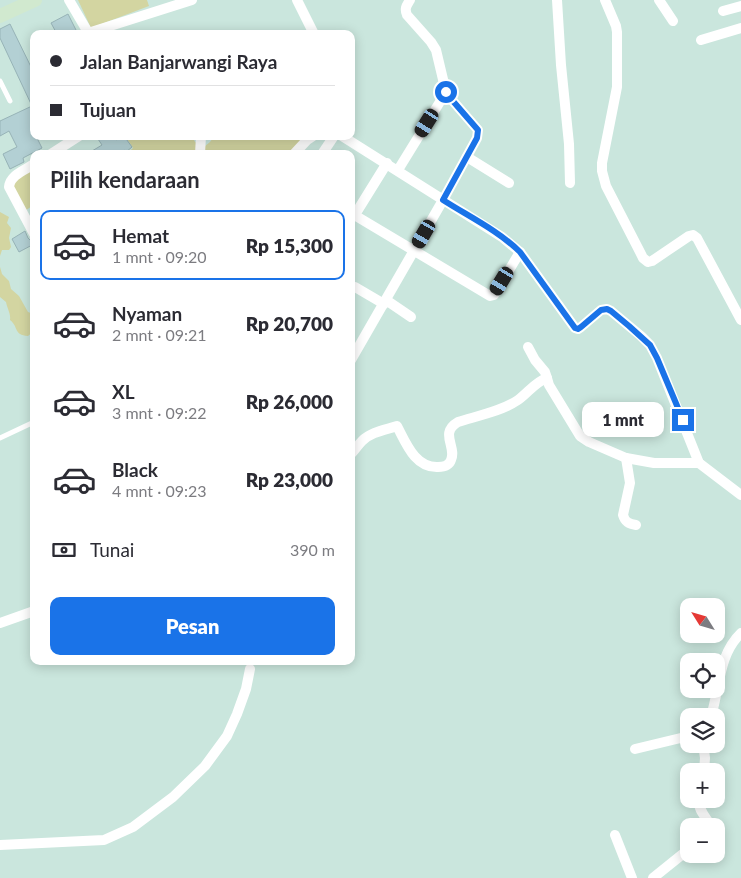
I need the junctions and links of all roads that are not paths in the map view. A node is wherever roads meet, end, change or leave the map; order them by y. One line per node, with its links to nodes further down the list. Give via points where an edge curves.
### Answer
1 (35, 0): 11 (main road)
2 (69, 0): 14 (street)
3 (192, 0): 15 (street)
4 (297, 0): 16 (street)
5 (410, 0): 19 (street, via 405,11 436,50)
6 (558, 0): 31 (street)
7 (605, 0): 39 (street, via 618,39 617,87 602,163 606,186 648,262 689,236 697,238)
8 (659, 0): 12 (street)
9 (741, 6): 10 (street)
10 (723, 11)
11 (0, 16)
12 (672, 21)
13 (741, 28): 17 (street)
14 (87, 30)
15 (98, 30)
16 (312, 30)
17 (701, 40)
18 (0, 81): 20 (lane)
19 (446, 92): 26 (street, via 478,130); 29 (street)
20 (10, 101)
21 (73, 140): 24 (street)
22 (307, 140): 25 (street)
23 (349, 140): 27 (street)
24 (57, 150)
25 (298, 150)
26 (467, 157): 30 (street); 32 (street)
27 (387, 163): 29 (street); 34 (street, via 355,214)
28 (30, 166): 33 (street, via 13,177 10,187)
29 (398, 170): 32 (street)
30 (509, 183)
31 (570, 183)
32 (443, 200): 34 (street); 35 (street)
33 (30, 226)
34 (414, 251): 35 (street, via 492,296); 37 (street)
35 (520, 252): 47 (street, via 575,328 607,309 650,345)
36 (355, 287): 37 (street)
37 (385, 302): 38 (street); 41 (street)
38 (411, 317)
39 (741, 320)
40 (528, 347): 42 (street)
41 (355, 350)
42 (547, 378): 45 (street, via 506,406 453,425 449,437 451,460 443,467 433,468 415,458 397,426 368,436); 46 (street, via 580,436)
43 (30, 424): 44 (lane)
44 (0, 438)
45 (355, 449)
46 (626, 458): 47 (street, via 654,464); 49 (street, via 630,484 623,515 629,524)
47 (699, 463): 48 (street)
48 (740, 494)
49 (636, 525)
50 (30, 612): 51 (street)
51 (0, 623)
52 (741, 633): 54 (street, via 725,659)
53 (250, 669): 58 (street, via 246,689 227,736 205,766 173,797 133,827 104,840)
54 (713, 708)
55 (680, 738): 56 (street)
56 (635, 749)
57 (615, 834): 60 (street)
58 (0, 845)
59 (680, 856): 61 (street)
60 (632, 878)
61 (653, 878)

